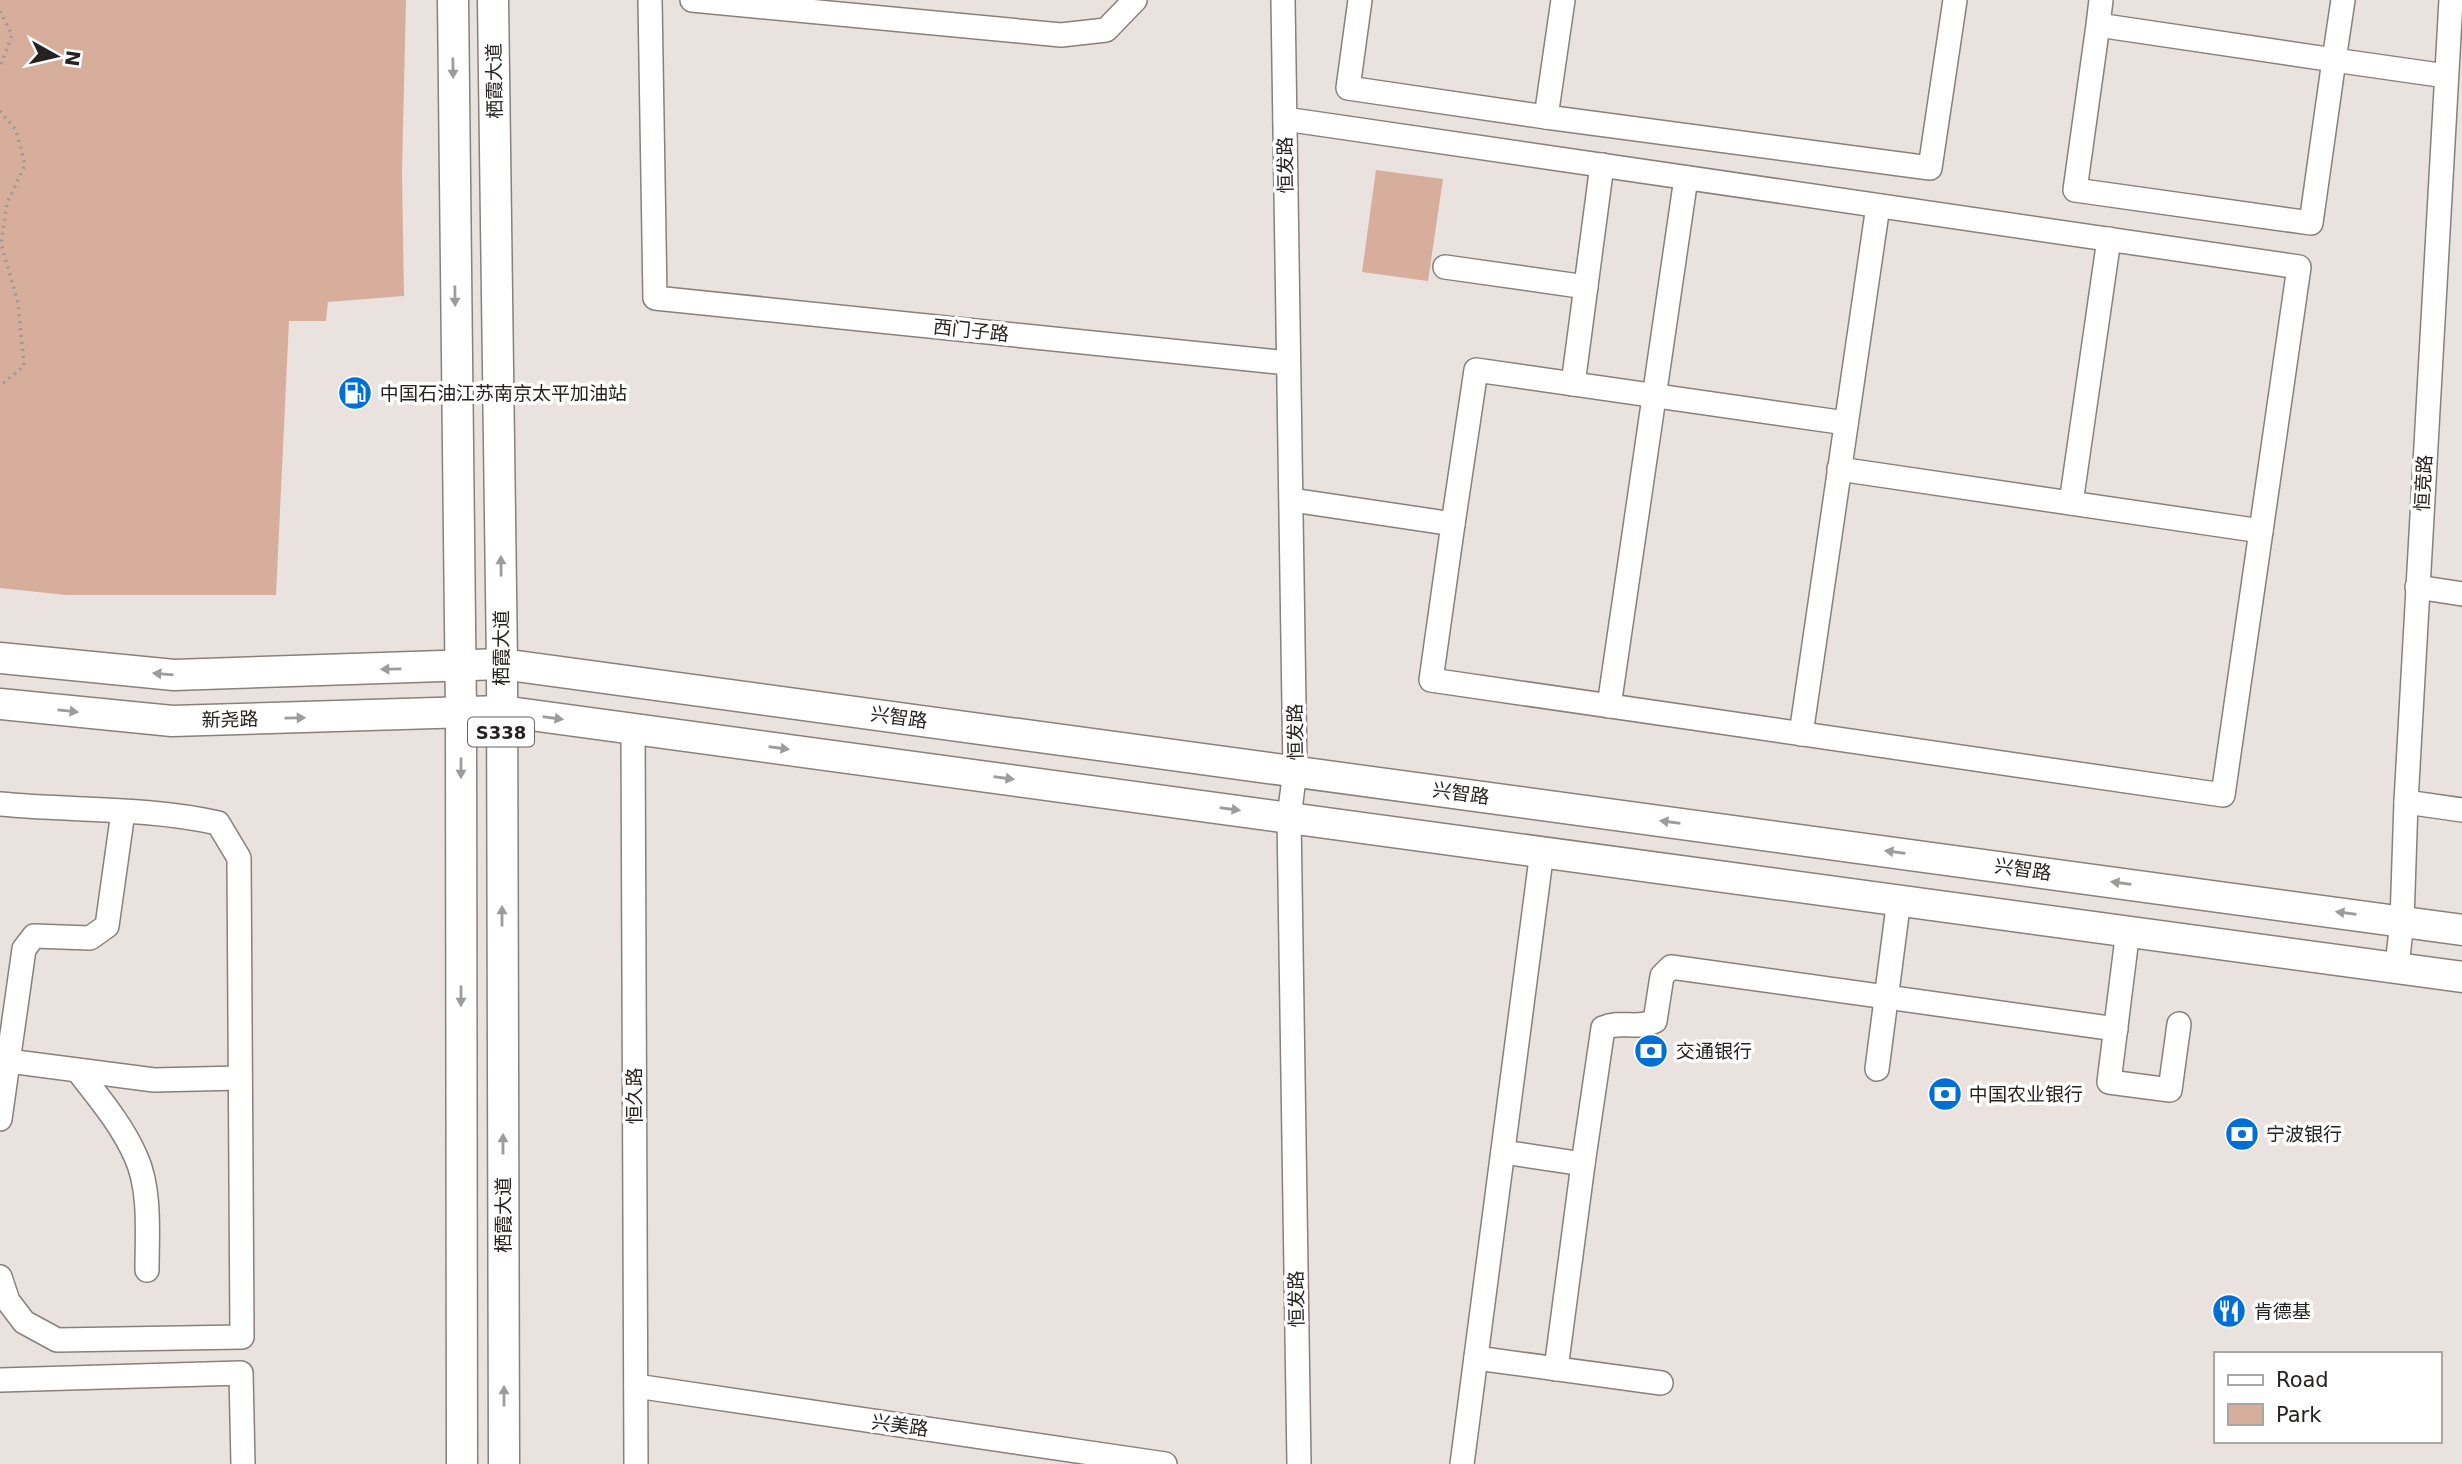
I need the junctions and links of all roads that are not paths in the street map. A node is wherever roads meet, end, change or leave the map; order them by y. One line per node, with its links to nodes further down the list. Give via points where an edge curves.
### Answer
1 (453, 0): 37 (main road, 栖霞大道 / S338, one-way to 37)
2 (493, 0): 36 (main road, 栖霞大道 / S338, one-way to 2)
3 (650, 0): 24 (street, 西门子路, via 655,298)
4 (692, 0): 5 (street, via 1062,35 1106,30)
5 (1135, 0)
6 (1283, 0): 17 (street, 恒发路)
7 (1360, 0): 16 (street, via 1348,88)
8 (1563, 0): 16 (street)
9 (1955, 0): 16 (street, via 1930,168)
10 (2101, 0): 13 (street)
11 (2343, 0): 14 (street)
12 (2451, 0): 15 (street, 恒竞路)
13 (2098, 25): 14 (street); 14 (street, via 2075,190 2311,223)
14 (2334, 60): 15 (street)
15 (2446, 76): 33 (street, 恒竞路)
16 (1546, 117)
17 (1285, 119): 18 (street); 24 (street, 恒发路)
18 (1602, 165): 19 (street); 23 (street)
19 (1686, 177): 20 (street); 26 (street)
20 (1878, 206): 21 (street); 27 (street)
21 (2109, 239): 30 (street); 32 (street, via 2299,267)
22 (1445, 267): 23 (street)
23 (1586, 287): 25 (street)
24 (1288, 363): 29 (street, 恒发路)
25 (1573, 384): 26 (street); 31 (street, via 1476,370)
26 (1654, 396): 27 (street); 39 (street)
27 (1846, 423): 28 (street)
28 (1839, 469): 30 (street); 43 (street)
29 (1292, 500): 31 (street); 44 (street, 恒发路)
30 (2071, 503): 32 (street)
31 (1453, 524): 39 (street, via 1431,680)
32 (2261, 531): 43 (street, via 2222,795)
33 (2417, 587): 34 (street); 45 (street, 恒竞路)
34 (2462, 594)
35 (0, 658): 37 (main road, one-way to 35, via 174,675)
36 (502, 664): 37 (main road, 兴智路); 40 (main road, 栖霞大道 / S338); 44 (main road, 兴智路)
37 (459, 668): 41 (main road, 栖霞大道 / S338)
38 (0, 704): 41 (main road, 新尧路, one-way to 41, via 172,721)
39 (1609, 706): 43 (street)
40 (501, 710): 41 (main road); 42 (main road, one-way to 42); 76 (main road, 栖霞大道 / S338, one-way to 40)
41 (461, 714): 75 (main road, 栖霞大道 / S338, one-way to 75)
42 (633, 728): 49 (main road, one-way to 49); 73 (street, 恒久路)
43 (1801, 734)
44 (1295, 771): 49 (street, 恒发路); 52 (main road, 兴智路, one-way to 44)
45 (2406, 802): 47 (street); 52 (street, 恒竞路)
46 (0, 804): 48 (street)
47 (2462, 810)
48 (123, 812): 60 (street, via 107,926 90,938 34,936 23,948); 63 (street, via 183,815 218,823 239,858)
49 (1289, 817): 50 (main road); 79 (street, 恒发路)
50 (1542, 851): 51 (main road); 65 (street)
51 (1899, 899): 53 (main road); 57 (street)
52 (2402, 920): 54 (main road, 兴智路); 55 (street, 恒竞路)
53 (2129, 930): 55 (main road); 59 (street)
54 (2462, 930)
55 (2396, 967): 56 (main road)
56 (2462, 976)
57 (1886, 996): 59 (street); 61 (street); 66 (street, via 1671,967 1662,976 1656,1021 1643,1027 1615,1023 1603,1028)
58 (2179, 1024): 59 (street, via 2170,1090 2109,1082)
59 (2116, 1029)
60 (4, 1061): 62 (street); 64 (street)
61 (1877, 1069)
62 (78, 1071): 63 (street, via 154,1080); 67 (street, via 119,1125 137,1159 146,1208)
63 (240, 1078): 68 (street, via 242,1337 58,1340 24,1322 8,1301)
64 (0, 1119)
65 (1503, 1152): 66 (street); 69 (street)
66 (1583, 1164): 70 (street)
67 (147, 1270)
68 (0, 1278)
69 (1476, 1358): 70 (street); 80 (street)
70 (1556, 1368): 72 (street)
71 (0, 1380): 74 (street, via 241,1373)
72 (1661, 1383)
73 (636, 1386): 77 (street, 恒久路); 78 (street, 兴美路)
74 (243, 1464)
75 (462, 1464)
76 (504, 1464)
77 (636, 1464)
78 (1165, 1464)
79 (1299, 1464)
80 (1462, 1464)

